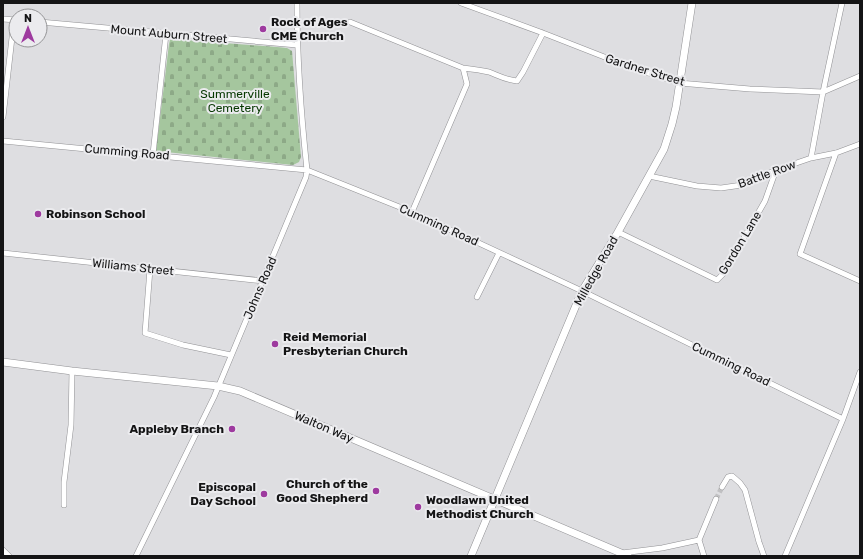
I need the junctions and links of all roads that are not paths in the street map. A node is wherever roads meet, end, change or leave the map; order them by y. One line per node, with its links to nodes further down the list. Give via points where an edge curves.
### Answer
1 (297, 3): 9 (street, Johns Road)
2 (461, 3): 7 (street, Gardner Street)
3 (692, 3): 13 (main road, Milledge Road)
4 (842, 3): 14 (street)
5 (350, 22): 11 (street)
6 (48, 23): 8 (street, Mount Auburn Street)
7 (543, 33): 11 (street, via 517,80); 13 (street, Gardner Street, via 623,65)
8 (166, 34): 9 (street, Mount Auburn Street); 19 (street)
9 (297, 45): 21 (street, Johns Road)
10 (12, 48): 15 (street)
11 (463, 68): 24 (street, via 467,84)
12 (860, 76): 14 (street, Gardner Street)
13 (679, 83): 14 (street, Gardner Street); 23 (main road, Milledge Road, via 672,124 664,149)
14 (823, 92): 20 (street)
15 (3, 117)
16 (3, 141): 19 (street, Cumming Road)
17 (860, 144): 18 (street, Battle Row)
18 (836, 153): 20 (street, Battle Row); 30 (street, via 800,254)
19 (153, 154): 21 (street, Cumming Road)
20 (811, 158): 22 (street, Battle Row)
21 (307, 170): 24 (street, Cumming Road); 29 (street, Johns Road)
22 (776, 170): 23 (street, Battle Row, via 742,185 721,188); 25 (street, Gordon Lane, via 765,201 724,273 717,280)
23 (649, 176): 25 (main road, Milledge Road)
24 (412, 212): 27 (street, Cumming Road)
25 (618, 232): 31 (main road, Milledge Road)
26 (3, 253): 28 (street, Williams Street)
27 (499, 253): 31 (street, Cumming Road); 32 (street)
28 (150, 269): 29 (street, Williams Street); 33 (street, via 145,333 183,345)
29 (264, 281): 33 (street, Johns Road)
30 (860, 281)
31 (582, 291): 38 (street, Cumming Road); 41 (main road, Milledge Road)
32 (477, 297)
33 (231, 355): 37 (street, Johns Road)
34 (3, 362): 35 (main road, Walton Way)
35 (72, 371): 37 (main road, Walton Way); 42 (street)
36 (860, 372): 38 (street)
37 (218, 386): 41 (main road, Walton Way, via 240,391); 47 (street, Johns Road)
38 (843, 419): 51 (street)
39 (722, 487): 50 (street, via 728,477 732,476 745,490)
40 (716, 499): 43 (street)
41 (495, 500): 45 (main road, Walton Way); 48 (main road, Milledge Road)
42 (64, 505)
43 (699, 540): 45 (street); 49 (street)
44 (3, 550): 46 (street)
45 (624, 555)
46 (9, 556)
47 (136, 556)
48 (471, 556)
49 (704, 556)
50 (764, 556)
51 (785, 556)

